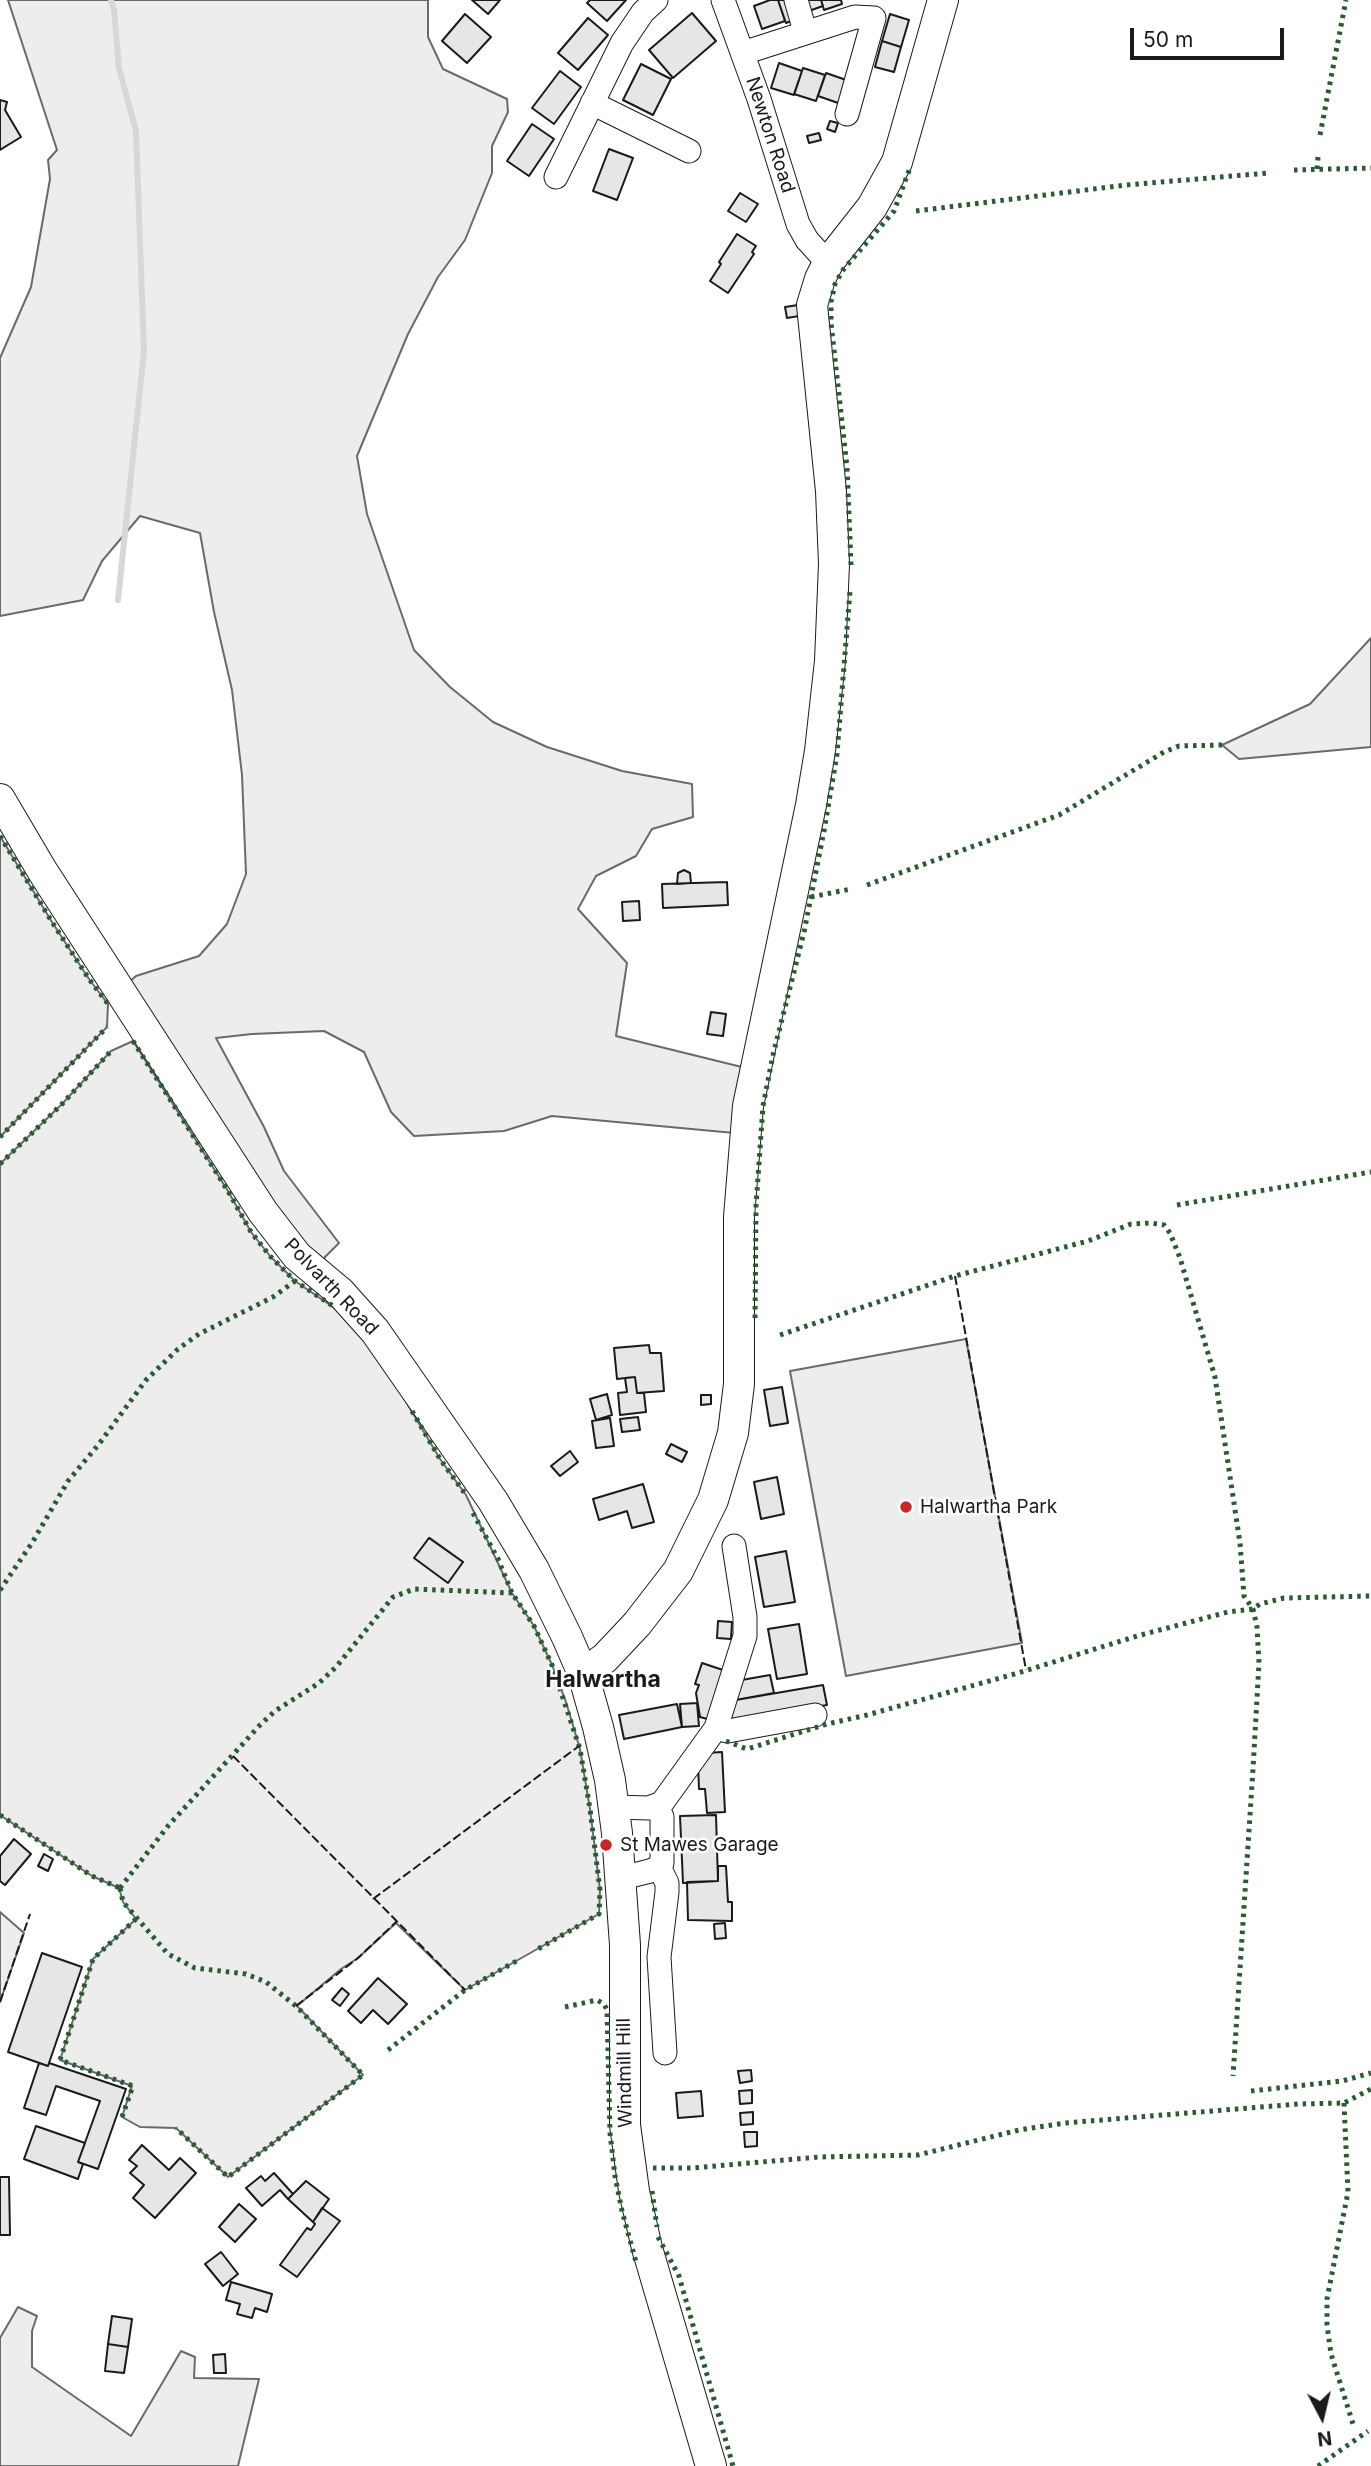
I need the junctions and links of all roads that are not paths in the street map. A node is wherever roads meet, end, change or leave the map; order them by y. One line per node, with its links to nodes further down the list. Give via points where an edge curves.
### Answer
1 (656, 0): 8 (street, via 622,43)
2 (723, 0): 7 (street, Newton Road)
3 (796, 0): 6 (street)
4 (943, 0): 12 (main road, via 897,163 877,200)
5 (877, 9): 6 (street); 9 (street)
6 (805, 31): 7 (street)
7 (743, 53): 12 (street, Newton Road, via 798,224)
8 (592, 103): 10 (street); 11 (street)
9 (847, 114)
10 (689, 151)
11 (556, 177)
12 (828, 263): 15 (main road, via 815,293 812,318 831,491 830,661 811,806 748,1107 739,1217 737,1413 713,1500 678,1571 637,1624)
13 (0, 799): 15 (main road, Polvarth Road, via 276,1230 375,1331 493,1501 534,1570)
14 (734, 1546): 17 (street, via 745,1636)
15 (583, 1674): 19 (main road, Windmill Hill)
16 (815, 1715): 17 (street, via 728,1731)
17 (716, 1728): 18 (street)
18 (657, 1806): 19 (street); 20 (street, via 662,1816)
19 (614, 1807): 21 (main road, Windmill Hill)
20 (659, 1867): 21 (street); 22 (street, via 667,1882 659,1957)
21 (622, 1878): 23 (main road, Windmill Hill, via 625,2125 631,2172 638,2216)
22 (665, 2053)
23 (711, 2466)

